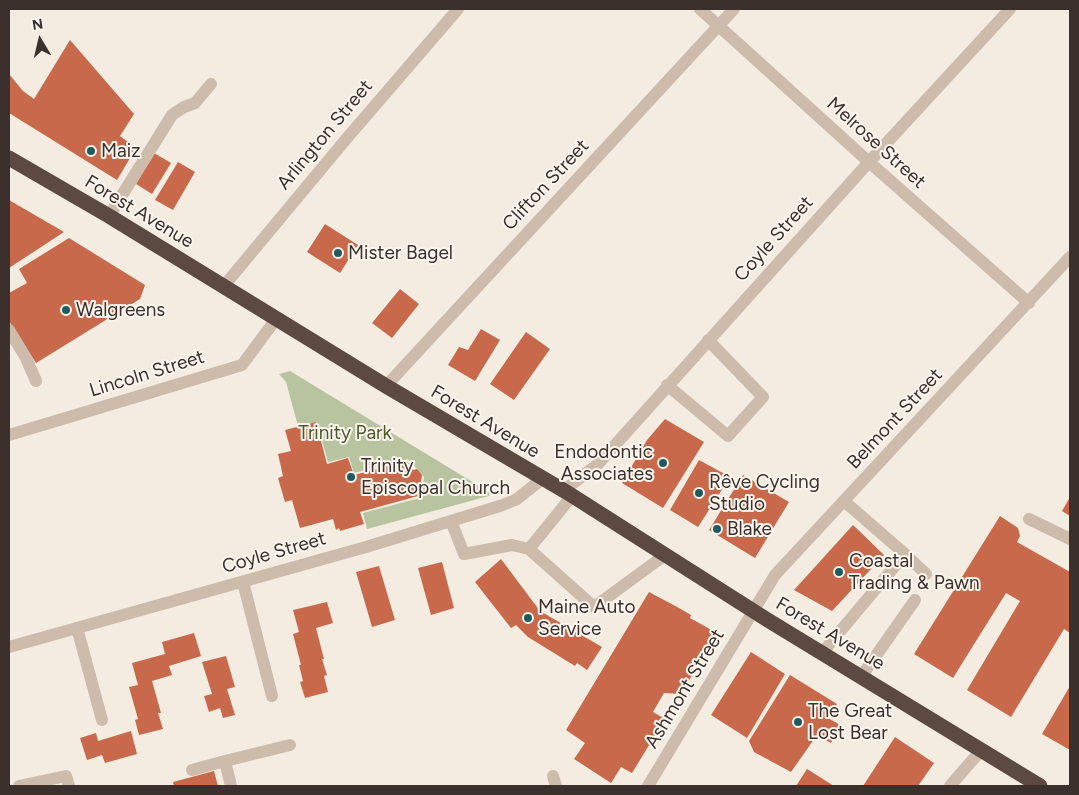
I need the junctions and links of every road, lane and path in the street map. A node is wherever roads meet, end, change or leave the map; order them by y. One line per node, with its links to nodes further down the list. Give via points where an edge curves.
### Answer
1 (458, 9): 11 (street, Arlington Street)
2 (700, 9): 5 (street, Melrose Street)
3 (734, 9): 5 (street, Clifton Street)
4 (1010, 9): 8 (street, Coyle Street)
5 (719, 25): 8 (street, Melrose Street); 18 (street, Clifton Street)
6 (211, 84): 9 (street, via 195,103 172,115)
7 (9, 158): 9 (highway, Forest Avenue)
8 (869, 162): 12 (street, Melrose Street); 15 (street, Coyle Street)
9 (109, 216): 11 (highway, Forest Avenue)
10 (1070, 257): 12 (street, Belmont Street)
11 (223, 288): 13 (highway, Forest Avenue)
12 (1029, 303): 22 (street, Belmont Street)
13 (276, 319): 18 (highway, Forest Avenue); 19 (street, Lincoln Street, via 242,365)
14 (9, 330): 16 (street)
15 (708, 340): 17 (street, Coyle Street); 17 (street, via 763,397 728,436)
16 (36, 381)
17 (667, 385): 21 (street, Coyle Street)
18 (386, 386): 20 (highway, Forest Avenue)
19 (9, 435)
20 (542, 479): 21 (highway, Forest Avenue); 24 (street, Coyle Street, via 516,500)
21 (568, 494): 26 (street, Coyle Street); 27 (highway, Forest Avenue)
22 (844, 501): 28 (street); 32 (street, Belmont Street, via 775,576)
23 (1028, 519): 25 (street)
24 (451, 521): 26 (street, via 464,554 512,545); 30 (street, Coyle Street)
25 (1070, 539)
26 (529, 549): 27 (street, via 594,607)
27 (665, 554): 32 (highway, Forest Avenue)
28 (905, 554): 29 (street); 35 (street)
29 (926, 574)
30 (243, 582): 33 (street, Coyle Street); 37 (street)
31 (915, 600): 36 (street)
32 (753, 610): 35 (highway, Forest Avenue); 46 (street, Ashmont Street)
33 (77, 628): 34 (street, Coyle Street); 38 (street)
34 (9, 647)
35 (822, 653): 36 (highway, Forest Avenue)
36 (861, 677): 40 (highway, Forest Avenue)
37 (272, 696)
38 (102, 720)
39 (290, 745): 41 (street)
40 (981, 750): 47 (street); 48 (highway, Forest Avenue)
41 (225, 761): 42 (street); 45 (street)
42 (192, 770)
43 (19, 786): 44 (street, via 66,776)
44 (69, 786)
45 (231, 786)
46 (648, 786)
47 (950, 786)
48 (1040, 786)

